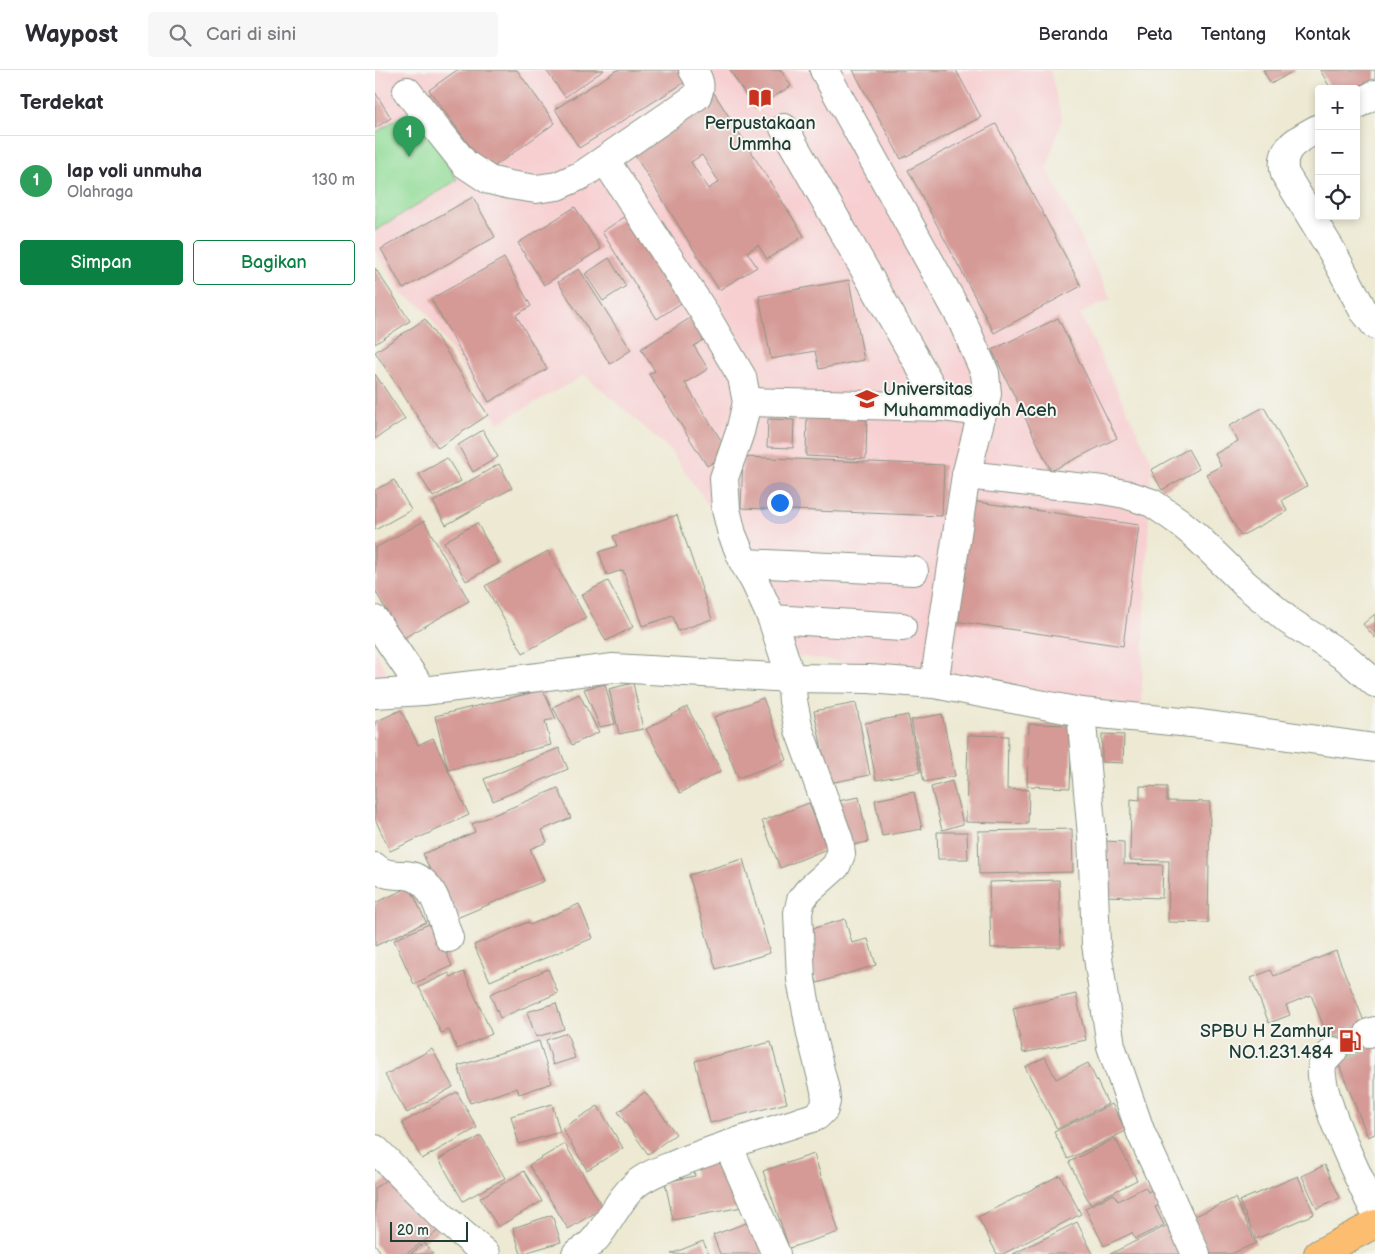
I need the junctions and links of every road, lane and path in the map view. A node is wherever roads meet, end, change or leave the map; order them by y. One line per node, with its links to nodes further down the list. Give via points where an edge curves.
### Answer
1 (693, 70): 8 (street, via 700,89 697,96)
2 (824, 70): 12 (street, via 961,318 985,373 987,394)
3 (407, 92): 8 (street, via 465,164 489,180 536,189 557,186)
4 (1375, 94): 5 (street)
5 (1360, 103)
6 (785, 128): 11 (street)
7 (1316, 130): 9 (street, via 1287,150 1283,166 1285,174 1363,310)
8 (605, 160): 10 (street, via 726,347 742,377)
9 (1375, 325)
10 (747, 402): 11 (street); 14 (street, via 725,478 726,508)
11 (943, 408): 12 (street)
12 (983, 412): 13 (street)
13 (967, 475): 20 (street, via 1103,490 1152,503 1196,536 1289,621 1345,657); 21 (street)
14 (744, 563): 15 (street); 16 (street)
15 (914, 571)
16 (772, 619): 18 (street); 19 (street)
17 (375, 620): 22 (street)
18 (902, 627)
19 (791, 678): 21 (street); 22 (street, via 613,668); 29 (street, via 799,730 839,840 841,854 835,866 801,900 798,913 801,980 826,1102 817,1116)
20 (1375, 682)
21 (934, 684): 24 (street)
22 (423, 691): 23 (street)
23 (375, 694)
24 (1081, 712): 25 (street, via 1201,724); 36 (street, via 1097,944 1111,1046 1141,1133)
25 (1375, 748)
26 (375, 867): 27 (street, via 379,871 422,881 431,891)
27 (449, 938)
28 (1333, 1051): 31 (street, via 1323,1064 1323,1082 1332,1114)
29 (728, 1145): 34 (street, via 695,1156 635,1184 603,1230); 35 (street)
30 (376, 1151): 33 (street)
31 (1375, 1212)
32 (1375, 1224): 37 (highway)
33 (486, 1254)
34 (576, 1254)
35 (776, 1254)
36 (1196, 1254)
37 (1318, 1254)

